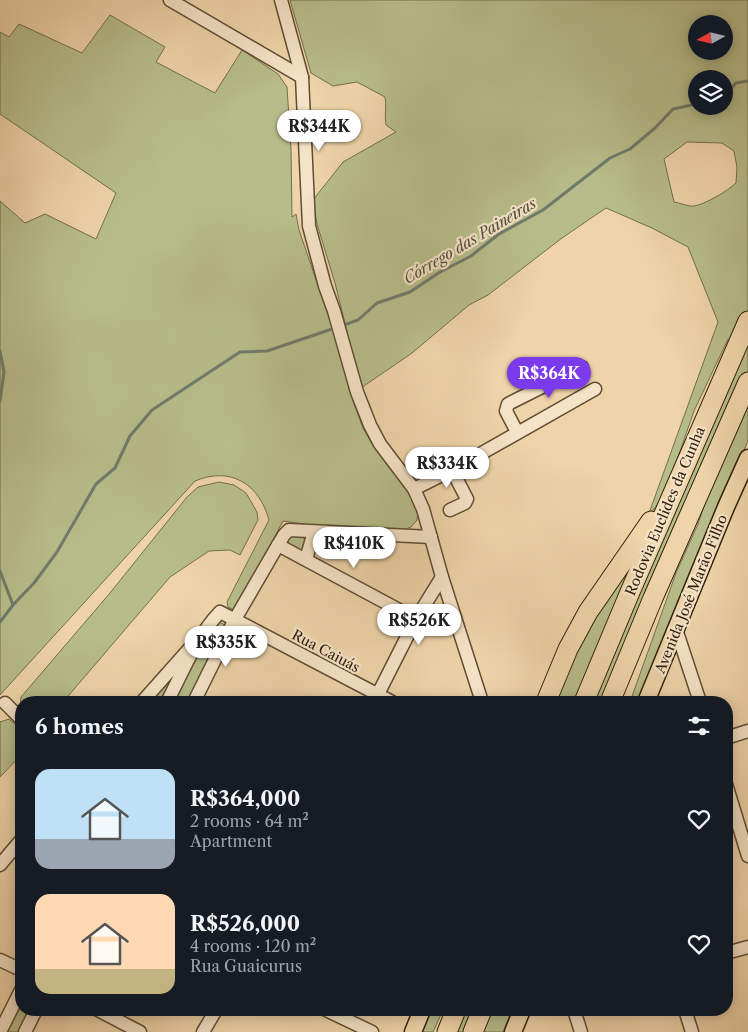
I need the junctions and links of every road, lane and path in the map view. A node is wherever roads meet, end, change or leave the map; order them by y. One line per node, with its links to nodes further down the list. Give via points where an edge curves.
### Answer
1 (170, 0): 3 (street)
2 (280, 0): 3 (street)
3 (302, 77): 12 (street, via 309,226 325,286 370,425 380,444)
4 (748, 321): 11 (highway, Rodovia Euclides da Cunha)
5 (582, 367): 8 (street, via 508,404 506,411)
6 (748, 382): 20 (highway, Rodovia Euclides da Cunha)
7 (595, 389): 8 (street)
8 (518, 432): 10 (street)
9 (748, 458): 22 (main road, Avenida José Marão Filho)
10 (452, 470): 12 (street); 13 (street, via 467,498 465,503)
11 (681, 473): 30 (highway, via 588,612); 31 (highway, Rodovia Euclides da Cunha)
12 (414, 489): 15 (street)
13 (450, 510)
14 (314, 532): 15 (street); 16 (street, via 290,530); 17 (street)
15 (431, 537): 18 (street)
16 (278, 545): 17 (street); 21 (street)
17 (306, 560): 19 (street)
18 (442, 577): 19 (street); 29 (street)
19 (416, 619): 28 (street)
20 (644, 620): 32 (highway, Rodovia Euclides da Cunha); 33 (highway)
21 (234, 621): 23 (street, Rua Caiuás, via 220,612); 26 (street); 27 (street, Rua Caiuás)
22 (676, 629): 34 (main road, Avenida José Marão Filho); 35 (street)
23 (200, 637): 24 (street); 25 (street)
24 (147, 696)
25 (170, 696)
26 (197, 696)
27 (371, 696)
28 (378, 696)
29 (480, 696)
30 (548, 696)
31 (587, 696)
32 (612, 696)
33 (622, 696)
34 (648, 696)
35 (698, 696)
36 (5, 703): 37 (street)
37 (15, 713)
38 (748, 731): 39 (street)
39 (733, 736)
40 (733, 807): 42 (street)
41 (15, 855): 43 (street)
42 (748, 856)
43 (0, 866)
44 (748, 947): 45 (street)
45 (733, 952)
46 (0, 960): 47 (street)
47 (15, 967)
48 (15, 1002): 59 (street)
49 (33, 1016): 60 (street)
50 (109, 1016): 61 (street)
51 (212, 1016): 62 (street)
52 (339, 1016): 63 (street)
53 (420, 1016): 64 (main road)
54 (454, 1016): 65 (highway)
55 (480, 1016): 66 (highway)
56 (520, 1016): 67 (main road)
57 (576, 1016): 68 (street)
58 (687, 1016): 69 (street)
59 (0, 1032)
60 (24, 1032)
61 (140, 1032)
62 (203, 1032)
63 (372, 1032)
64 (413, 1032)
65 (447, 1032)
66 (473, 1032)
67 (513, 1032)
68 (581, 1032)
69 (692, 1032)

